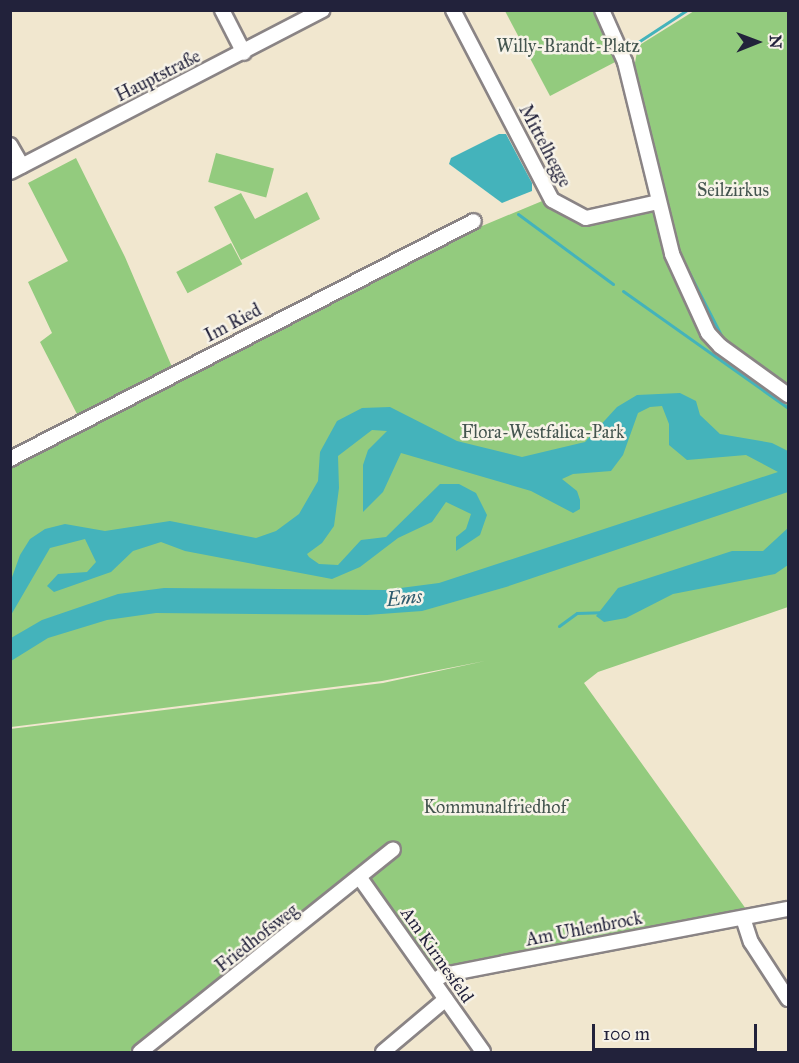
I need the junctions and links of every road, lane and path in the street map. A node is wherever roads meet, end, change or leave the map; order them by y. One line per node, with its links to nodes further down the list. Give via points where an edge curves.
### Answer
1 (222, 10): 5 (street)
2 (322, 10): 5 (street, Hauptstraße)
3 (453, 10): 8 (street, Mittelhegge, via 552,200 586,218)
4 (602, 10): 8 (street, via 625,62)
5 (244, 53): 7 (street, Hauptstraße)
6 (10, 145): 7 (street)
7 (16, 169)
8 (658, 202): 10 (street, via 672,254 708,333 720,346)
9 (474, 221): 11 (street, Im Ried)
10 (789, 395)
11 (10, 459)
12 (393, 849): 13 (street, Friedhofsweg)
13 (360, 878): 16 (street, Am Kirmesfeld); 19 (street, Friedhofsweg)
14 (789, 909): 15 (street, Am Uhlenbrock)
15 (743, 918): 16 (street, Am Uhlenbrock, via 483,967); 18 (street, via 755,950)
16 (434, 981): 17 (street, Am Kirmesfeld)
17 (446, 999): 20 (street); 21 (street, Am Kirmesfeld)
18 (789, 999)
19 (140, 1053)
20 (383, 1053)
21 (483, 1053)

